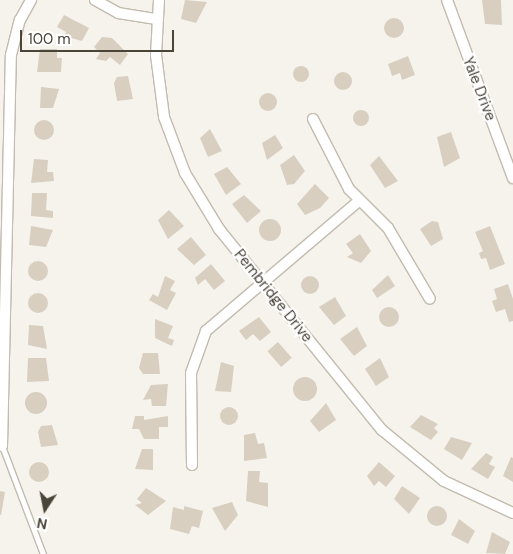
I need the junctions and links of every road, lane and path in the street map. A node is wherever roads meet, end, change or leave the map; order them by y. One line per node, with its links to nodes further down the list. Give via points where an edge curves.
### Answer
1 (31, 0): 11 (street, via 20,20 11,55)
2 (95, 0): 5 (street, via 118,13)
3 (159, 0): 5 (street, Pembridge Drive)
4 (447, 0): 7 (street, Yale Drive)
5 (157, 19): 9 (street, Pembridge Drive, via 158,80 173,145 202,204)
6 (312, 119): 8 (street)
7 (512, 174)
8 (359, 201): 9 (street); 10 (street, via 388,228)
9 (262, 282): 12 (street, via 216,320 199,343 191,373); 13 (street, Pembridge Drive, via 382,430 406,452 460,490)
10 (430, 298)
11 (2, 446): 14 (lane)
12 (192, 465)
13 (513, 513)
14 (43, 554)

